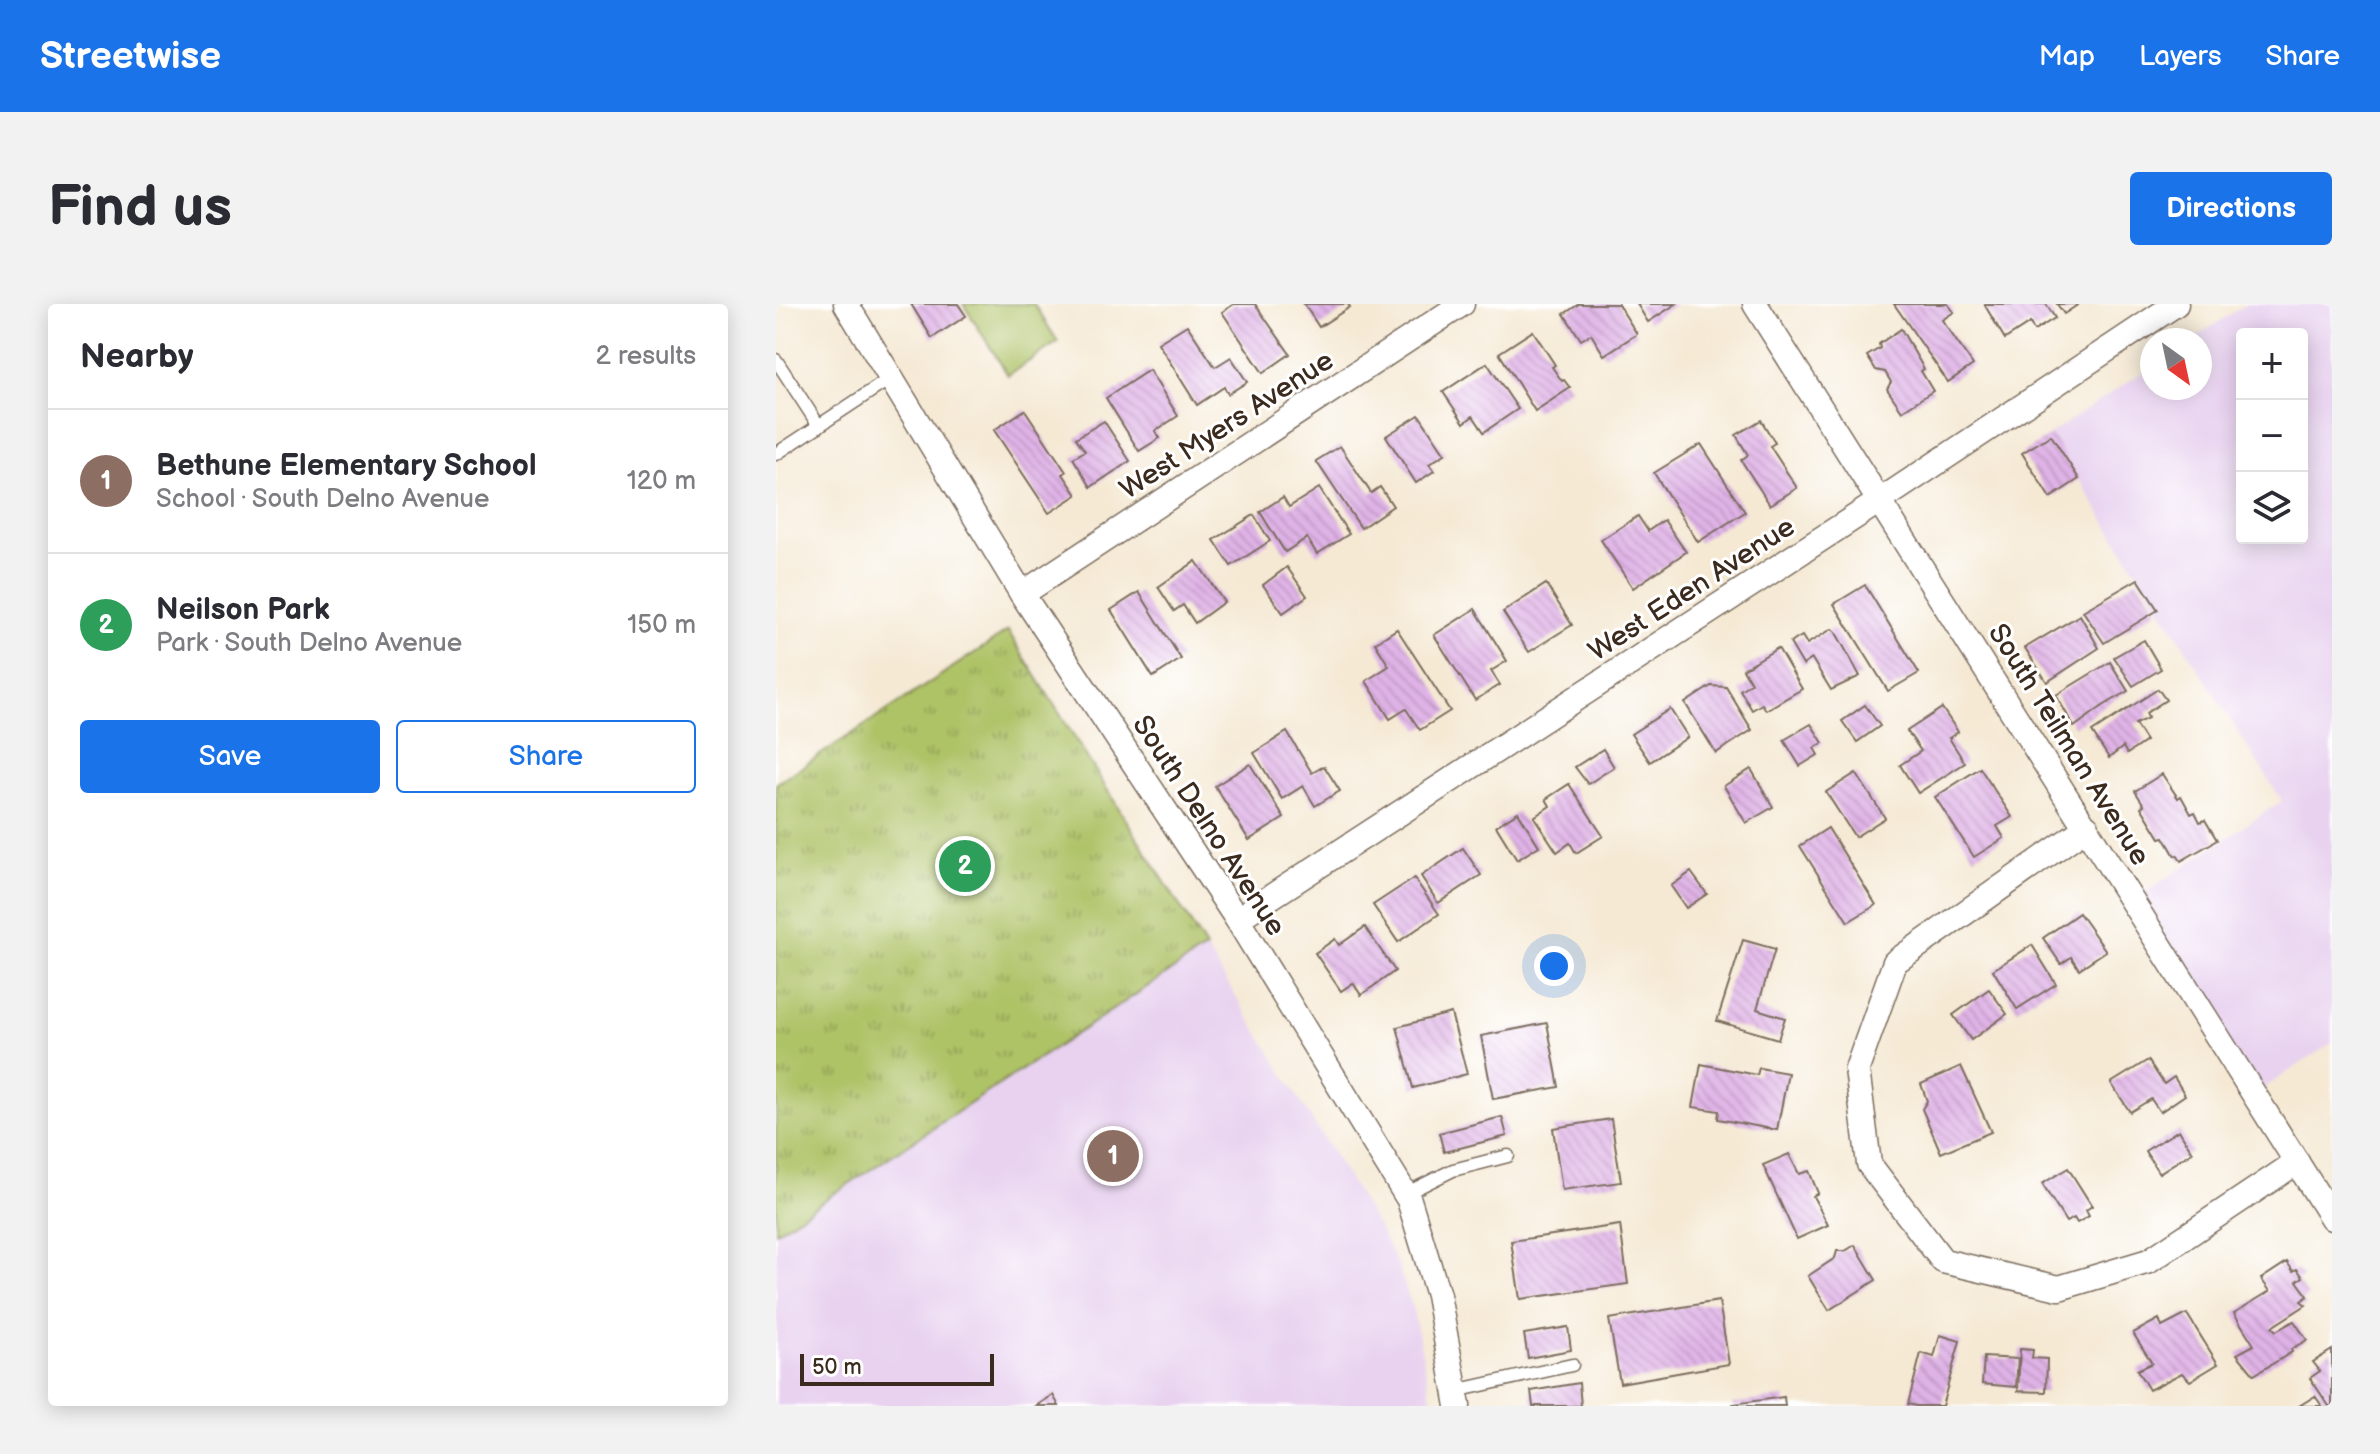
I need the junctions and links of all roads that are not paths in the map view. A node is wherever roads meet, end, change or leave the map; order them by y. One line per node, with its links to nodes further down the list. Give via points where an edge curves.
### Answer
1 (846, 304): 6 (street, South Delno Avenue)
2 (1462, 304): 10 (street, West Myers Avenue)
3 (1755, 304): 9 (street, South Teilman Avenue)
4 (2176, 304): 9 (street, West Eden Avenue)
5 (776, 360): 7 (lane)
6 (891, 378): 7 (lane); 10 (street, South Delno Avenue)
7 (819, 426): 8 (lane)
8 (776, 454)
9 (1881, 500): 11 (street, South Teilman Avenue); 12 (street, West Eden Avenue)
10 (1022, 594): 12 (street, South Delno Avenue)
11 (2087, 827): 14 (street, South Teilman Avenue); 14 (street, via 1895,962 1857,1069 1869,1164 1943,1261 2059,1288 2149,1261)
12 (1237, 919): 15 (street, South Delno Avenue)
13 (1508, 1156): 15 (lane, via 1453,1170)
14 (2297, 1162): 16 (street, South Teilman Avenue)
15 (1405, 1194): 18 (street, South Delno Avenue, via 1438,1295)
16 (2332, 1218)
17 (1572, 1365): 18 (lane)
18 (1457, 1398)

